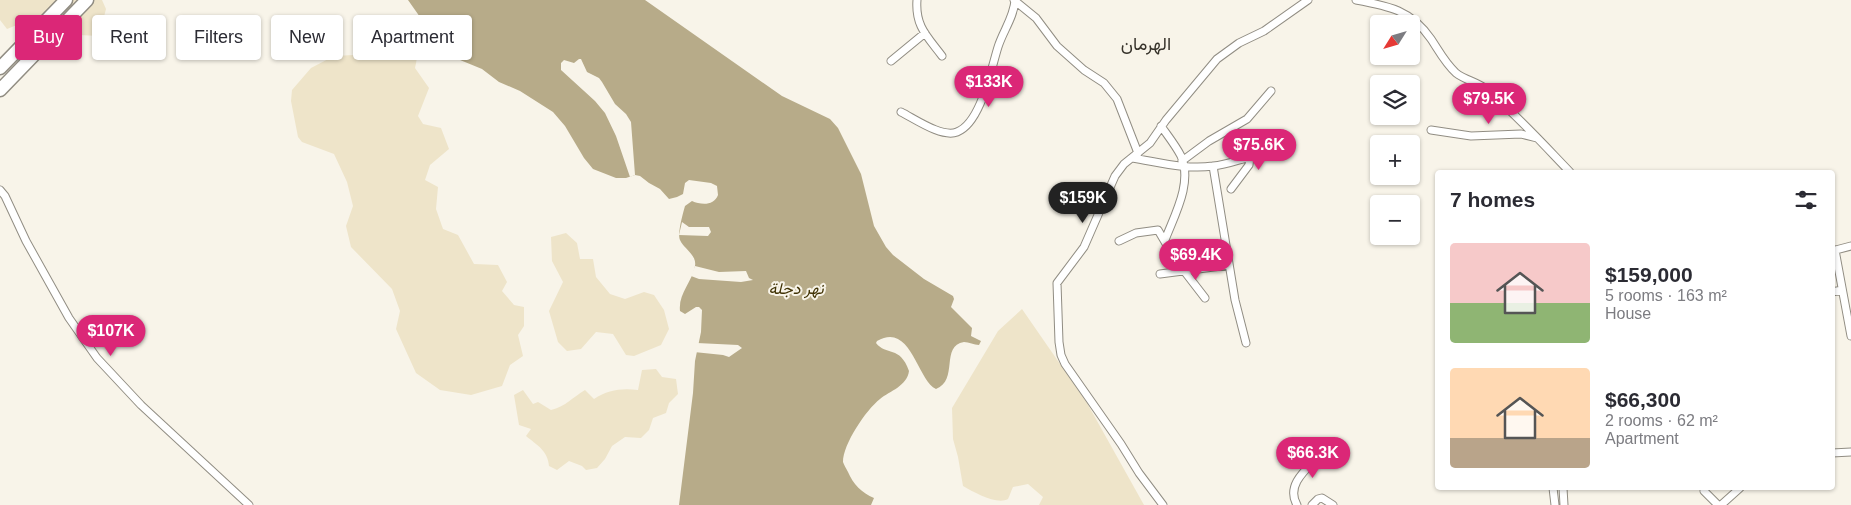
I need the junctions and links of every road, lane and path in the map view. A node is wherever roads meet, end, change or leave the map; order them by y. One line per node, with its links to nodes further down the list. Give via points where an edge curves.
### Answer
1 (66, 0): 10 (highway)
2 (88, 0): 11 (highway)
3 (916, 0): 7 (street, via 918,21)
4 (1014, 0): 13 (street, via 1014,11 998,46 981,100 964,129 949,134 940,132); 18 (street, via 1036,18 1057,46 1104,83 1116,99)
5 (1308, 0): 14 (street, via 1217,59)
6 (1356, 0): 17 (street, via 1390,7 1405,14 1424,30 1451,68 1485,89)
7 (925, 32): 8 (street); 9 (street)
8 (942, 56)
9 (892, 61)
10 (0, 68)
11 (0, 90)
12 (1272, 91): 20 (street, via 1247,119 1217,136)
13 (901, 112)
14 (1161, 126): 18 (street, via 1150,143); 20 (street)
15 (1431, 130): 17 (street, via 1471,136 1521,134)
16 (1264, 137): 19 (street, via 1251,149)
17 (1539, 139): 22 (street)
18 (1135, 155): 20 (street); 46 (street, via 1115,176 1084,247 1057,283 1059,342 1065,364)
19 (1250, 157): 21 (street); 23 (street, via 1249,165)
20 (1183, 163): 21 (street); 25 (street, via 1184,184)
21 (1213, 166): 30 (street)
22 (1568, 170)
23 (1232, 189)
24 (0, 190): 45 (street, via 69,318 97,358 142,405)
25 (1165, 240): 26 (street, via 1156,229); 31 (street)
26 (1119, 241)
27 (1851, 246): 28 (street)
28 (1835, 251)
29 (1835, 256): 33 (street)
30 (1229, 264): 31 (street); 37 (street)
31 (1184, 271): 32 (street); 35 (street)
32 (1160, 274)
33 (1842, 290): 34 (street); 36 (street)
34 (1835, 291)
35 (1205, 298)
36 (1851, 336)
37 (1246, 343)
38 (1851, 452): 39 (street)
39 (1835, 453)
40 (1321, 454): 47 (street, via 1295,483 1293,493)
41 (1553, 490): 50 (street)
42 (1563, 490): 51 (street)
43 (1738, 490): 52 (street)
44 (1704, 491): 52 (street)
45 (249, 505)
46 (1164, 505)
47 (1297, 505)
48 (1312, 505): 49 (street, via 1322,498)
49 (1333, 505)
50 (1555, 505)
51 (1564, 505)
52 (1720, 505)

